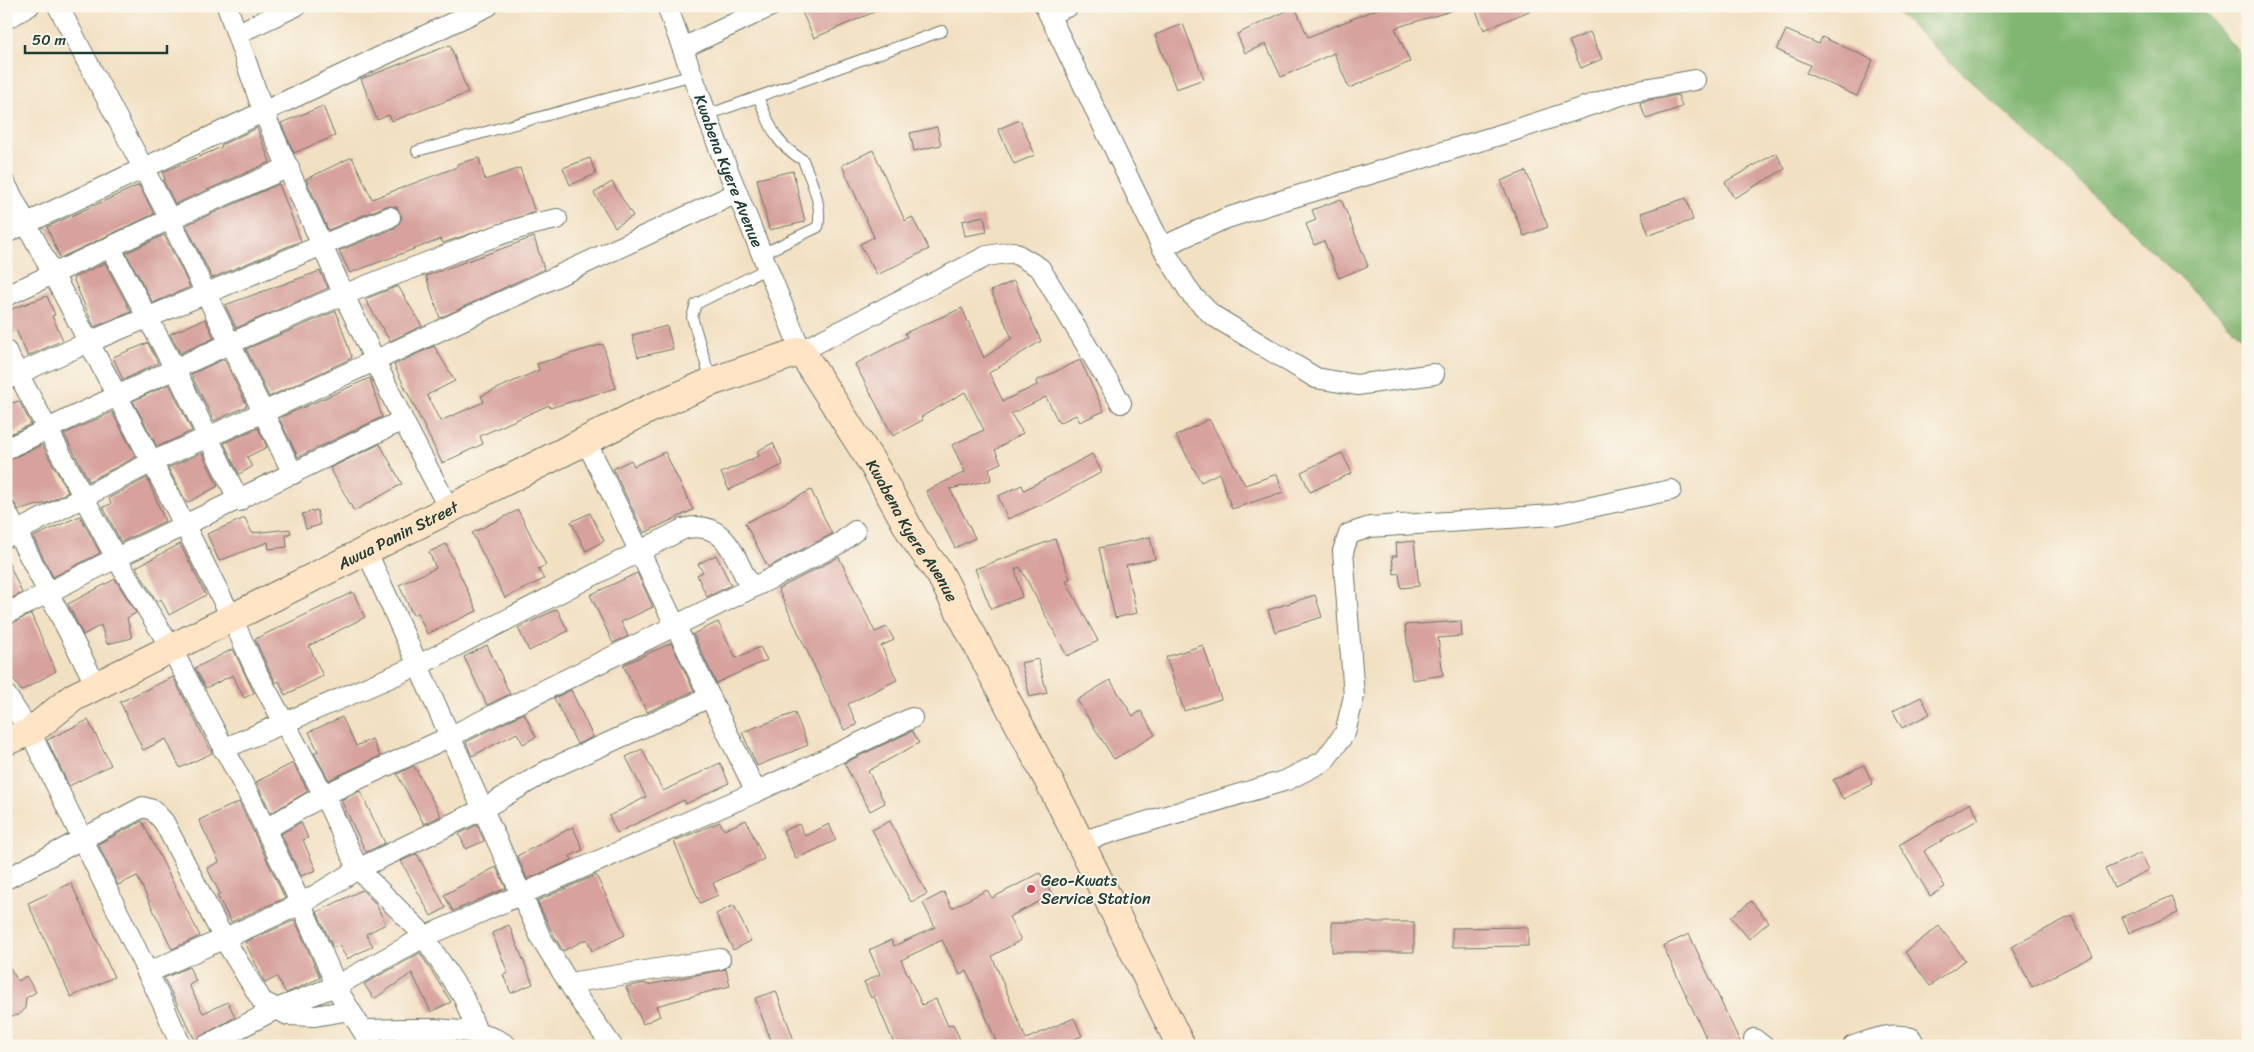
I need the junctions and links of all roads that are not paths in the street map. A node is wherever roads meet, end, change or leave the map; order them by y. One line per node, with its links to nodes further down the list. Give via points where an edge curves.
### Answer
1 (29, 6): 11 (street)
2 (58, 6): 22 (street)
3 (227, 6): 13 (street)
4 (296, 6): 13 (street)
5 (488, 6): 10 (street)
6 (667, 6): 14 (street, Kwabena Kyere Avenue)
7 (771, 6): 14 (street)
8 (1069, 6): 9 (street)
9 (1047, 10): 32 (street)
10 (450, 14): 18 (street)
11 (6, 19)
12 (942, 31): 17 (lane)
13 (238, 33): 18 (street)
14 (682, 48): 15 (street, Kwabena Kyere Avenue)
15 (693, 75): 19 (street, Kwabena Kyere Avenue); 20 (lane)
16 (1695, 80): 32 (street, via 1633,91 1274,203 1224,219)
17 (758, 97): 19 (lane); 33 (lane, via 778,140 785,149 803,160 820,220 818,227)
18 (263, 111): 21 (street); 22 (street)
19 (707, 115): 24 (street, Kwabena Kyere Avenue)
20 (417, 151)
21 (289, 167): 26 (street); 30 (street)
22 (142, 168): 26 (street); 28 (street)
23 (6, 185): 28 (street)
24 (737, 194): 33 (street, Kwabena Kyere Avenue); 43 (street)
25 (390, 217): 30 (street)
26 (170, 219): 31 (street); 36 (street)
27 (557, 219): 35 (street, via 520,228)
28 (26, 223): 29 (street); 34 (street)
29 (6, 233)
30 (323, 246): 35 (street); 36 (street)
31 (110, 247): 34 (street); 38 (street)
32 (1162, 247): 45 (street, via 1191,294 1212,316 1316,378 1357,385)
33 (765, 261): 42 (street, Kwabena Kyere Avenue); 47 (lane, via 696,304 692,311)
34 (52, 274): 37 (street); 39 (street)
35 (343, 293): 40 (street); 43 (street)
36 (206, 294): 38 (street); 40 (street)
37 (6, 296)
38 (148, 318): 39 (street); 44 (street)
39 (89, 342): 46 (street); 48 (street)
40 (232, 344): 44 (street); 50 (street)
41 (6, 351): 46 (street)
42 (801, 351): 47 (main road, Awua Panin Street); 49 (street, via 987,256 1013,252 1040,268); 89 (main road, Kwabena Kyere Avenue, via 876,469 914,538 940,574)
43 (375, 359): 50 (street); 51 (street)
44 (175, 369): 48 (street); 53 (street)
45 (1434, 374)
46 (12, 377): 52 (street)
47 (711, 382): 54 (main road, Awua Panin Street)
48 (117, 396): 52 (street); 56 (street)
49 (1120, 403)
50 (264, 412): 53 (street); 57 (street)
51 (403, 420): 57 (street); 61 (street)
52 (49, 428): 55 (street); 59 (street)
53 (206, 436): 56 (street); 60 (street)
54 (586, 441): 61 (main road, Awua Panin Street); 67 (street)
55 (6, 449)
56 (152, 462): 59 (street); 63 (street)
57 (293, 474): 60 (street)
58 (1671, 490): 89 (street, via 1554,515 1370,527 1349,534 1343,551 1354,696 1345,733 1324,762 1287,780)
59 (84, 497): 65 (street); 68 (street)
60 (238, 501): 63 (street)
61 (449, 509): 66 (main road, Awua Panin Street)
62 (6, 511): 65 (street)
63 (185, 527): 68 (street); 72 (street)
64 (855, 531): 69 (street, via 840,543)
65 (12, 534): 70 (street)
66 (366, 550): 72 (main road, Awua Panin Street); 75 (street)
67 (640, 552): 69 (street, via 682,530 695,526 709,528 723,536); 73 (street); 75 (street)
68 (116, 558): 70 (street); 74 (street)
69 (751, 588): 73 (street)
70 (49, 594): 71 (street); 76 (street)
71 (6, 614)
72 (232, 618): 74 (main road, Awua Panin Street); 80 (street)
73 (676, 625): 78 (street); 81 (street)
74 (170, 648): 76 (main road, Awua Panin Street); 83 (street)
75 (419, 665): 80 (street); 81 (street)
76 (96, 685): 82 (main road, Awua Panin Street, via 74,696)
77 (6, 695): 82 (street)
78 (710, 697): 84 (street); 86 (street, via 550,769)
79 (912, 718): 84 (street)
80 (284, 721): 83 (street); 85 (street)
81 (451, 736): 85 (street); 86 (street)
82 (18, 737): 88 (street)
83 (223, 748): 87 (street)
84 (756, 792): 92 (street)
85 (324, 794): 87 (street); 90 (street)
86 (483, 809): 90 (street); 92 (street)
87 (266, 829): 93 (street)
88 (81, 839): 91 (street); 95 (street, via 143,807 153,810 164,822); 97 (street)
89 (1079, 842): 104 (main road, Kwabena Kyere Avenue)
90 (358, 869): 93 (street); 94 (street)
91 (6, 879)
92 (523, 895): 94 (street); 98 (street, via 541,938)
93 (301, 904): 95 (street); 99 (street)
94 (424, 937): 99 (street); 102 (street, via 463,996)
95 (224, 939): 97 (street); 100 (street, via 262,1001)
96 (720, 959): 98 (street)
97 (147, 973): 105 (street)
98 (569, 983): 108 (street)
99 (336, 986): 100 (street); 101 (street)
100 (276, 1009): 101 (street, via 288,1015 315,1016); 106 (street)
101 (350, 1010): 103 (street)
102 (477, 1032): 103 (street); 107 (street, via 499,1039)
103 (367, 1038)
104 (1173, 1042)
105 (181, 1046)
106 (205, 1046)
107 (507, 1046)
108 (612, 1046)
109 (1852, 1046): 110 (street, via 1884,1036 1901,1035 1911,1038)
110 (1915, 1046)

